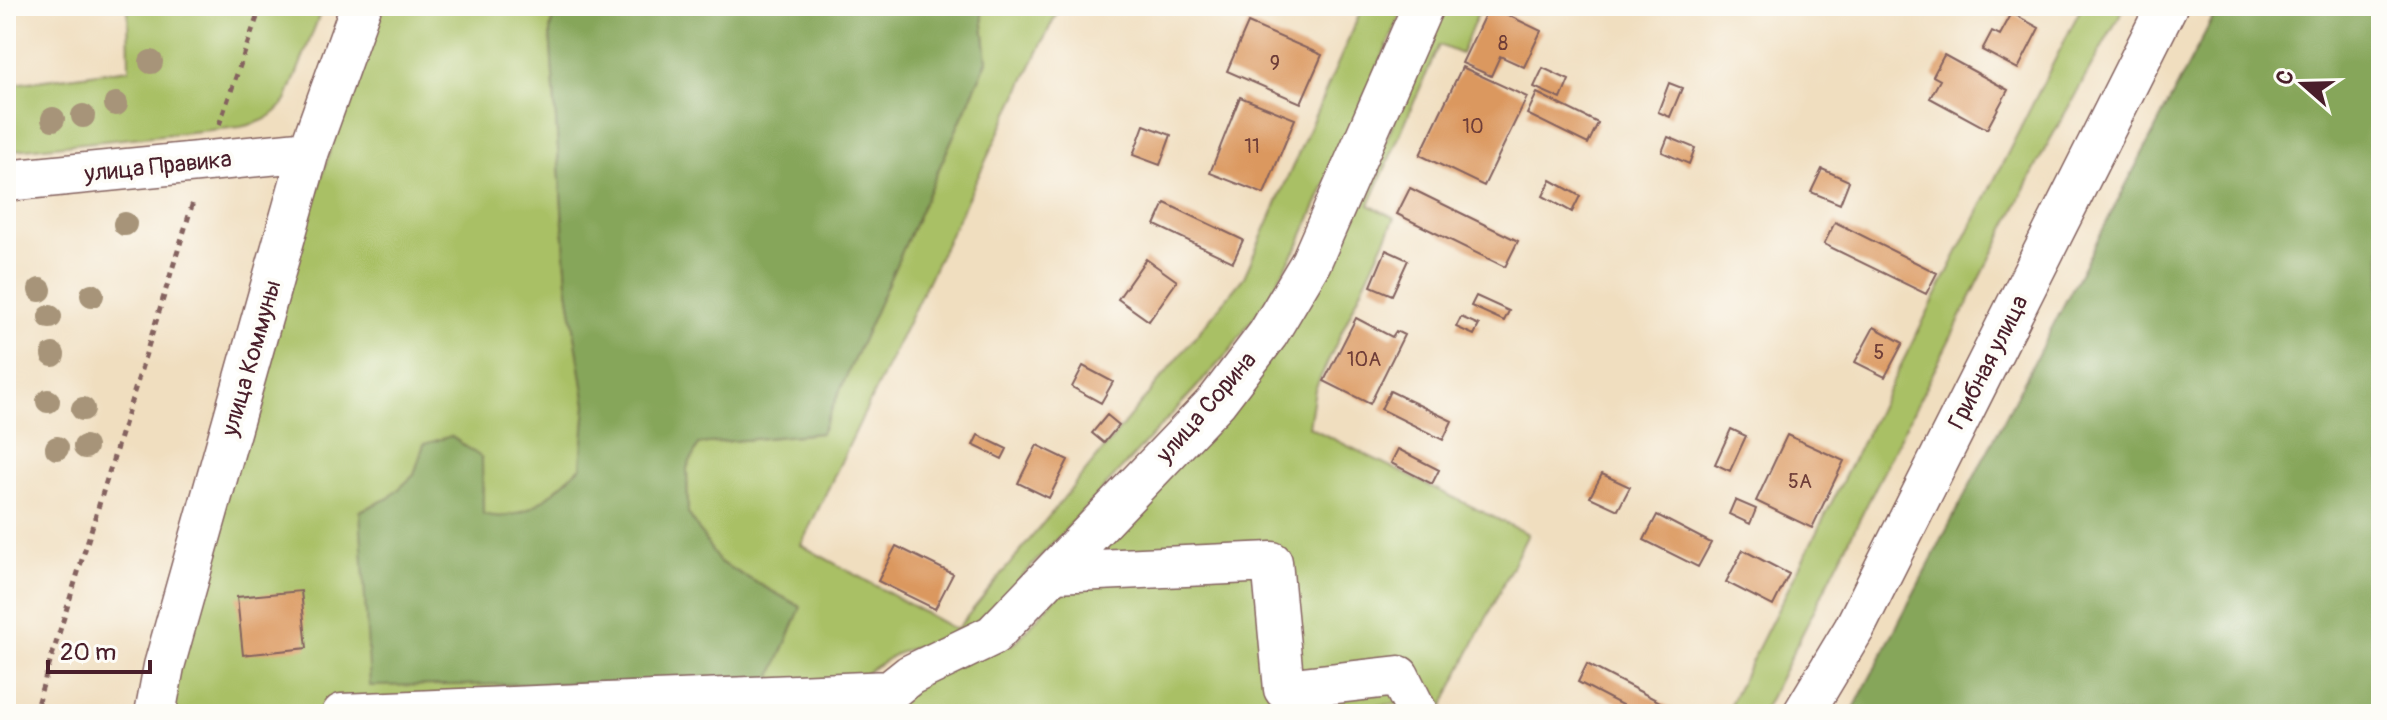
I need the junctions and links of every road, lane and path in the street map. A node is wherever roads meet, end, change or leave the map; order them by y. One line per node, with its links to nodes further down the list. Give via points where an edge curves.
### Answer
1 (261, 6): 6 (path)
2 (361, 6): 5 (street, улица Коммуны)
3 (1423, 6): 8 (street, улица Сорина, via 1311,262 1268,334 1217,401)
4 (2167, 6): 14 (street, Грибная улица, via 1854,629)
5 (309, 151): 6 (street, улица Правика); 11 (street, улица Коммуны)
6 (206, 161): 7 (street, улица Правика); 10 (path)
7 (6, 181)
8 (1055, 572): 9 (street, улица Сорина, via 993,635 931,663); 13 (street, via 1272,562 1284,689 1399,676)
9 (881, 702): 12 (street)
10 (34, 714)
11 (155, 714)
12 (342, 714)
13 (1418, 714)
14 (1803, 714)

